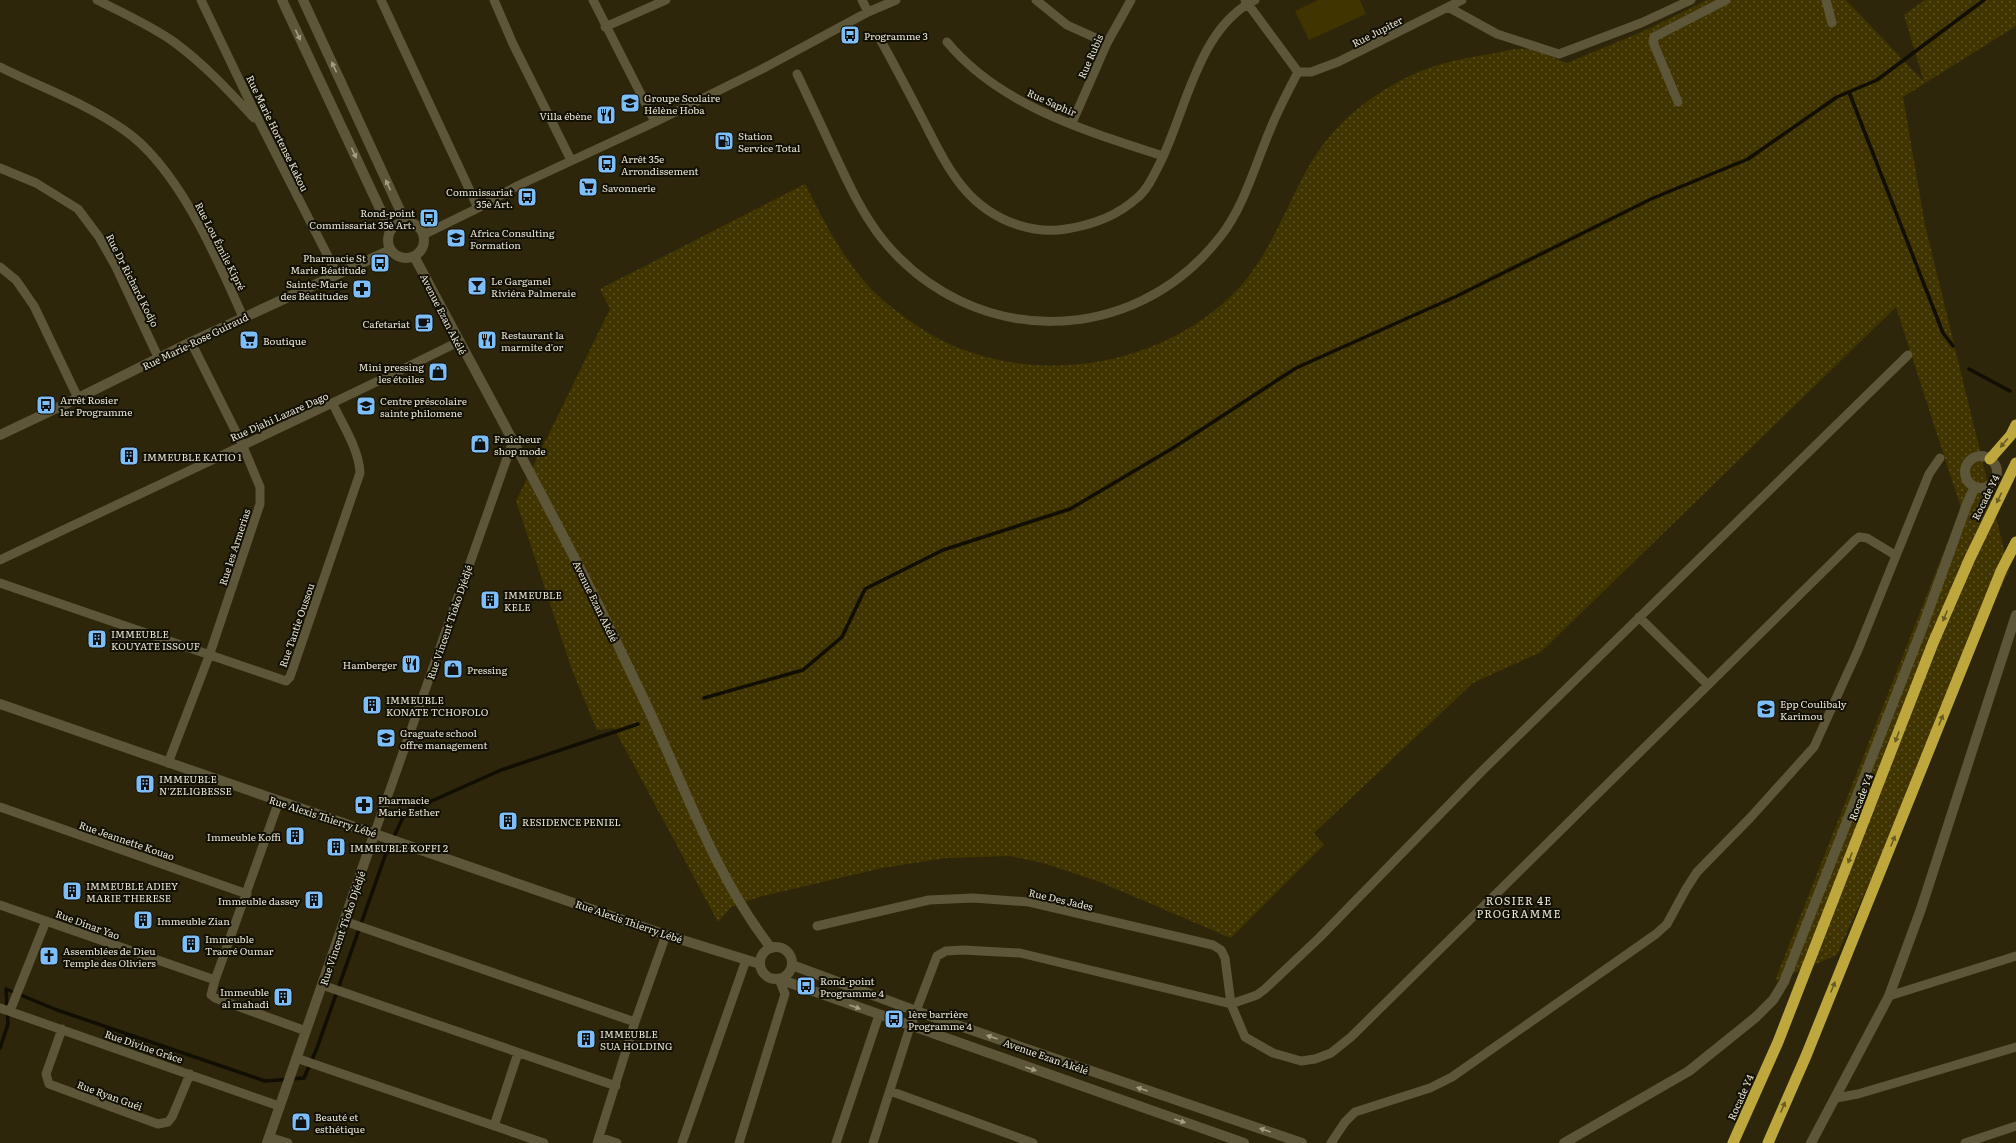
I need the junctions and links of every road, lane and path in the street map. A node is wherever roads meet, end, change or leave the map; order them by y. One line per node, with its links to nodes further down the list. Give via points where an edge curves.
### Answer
1 (97, 0): 30 (street, via 142,22 174,42 208,70)
2 (201, 0): 30 (street, Rue Marie Hortense Kakou)
3 (282, 0): 37 (street, one-way to 37)
4 (303, 0): 36 (street, one-way to 4)
5 (381, 0): 35 (street)
6 (494, 0): 33 (street)
7 (593, 0): 21 (street)
8 (666, 0): 21 (street)
9 (862, 0): 19 (street)
10 (896, 0): 19 (street)
11 (1036, 0): 24 (street, via 1068,25)
12 (1131, 0): 24 (street, Rue Rubis)
13 (1462, 0): 18 (street, Rue Jupiter)
14 (1691, 0): 18 (street, via 1641,23 1559,54 1496,34)
15 (1726, 0): 28 (street, via 1654,37 1653,42)
16 (1826, 0): 20 (street)
17 (1249, 1): 26 (street); 32 (street, via 1227,21 1209,46 1193,79)
18 (1448, 7): 26 (street, Rue Jupiter, via 1338,62 1311,72)
19 (868, 12): 29 (street, via 762,69)
20 (1832, 23)
21 (605, 27): 29 (street)
22 (880, 39): 32 (street, via 946,165 982,208 1003,220 1035,230 1057,231 1087,226 1113,216 1138,198)
23 (947, 42): 31 (street, Rue Saphir, via 962,60 996,86 1027,104)
24 (1107, 43): 31 (street, Rue Rubis)
25 (0, 67): 43 (street, Rue Lou Émile Kipré, via 96,112 126,131 149,152 170,177 194,213)
26 (1298, 72): 27 (street, via 1270,129 1236,212 1221,236 1203,257 1180,278 1148,299 1114,313 1080,321 1048,322 1018,320 985,312 931,284 906,265 882,239 858,203)
27 (797, 74)
28 (1678, 102)
29 (655, 122): 33 (street)
30 (260, 123): 42 (street, Rue Marie Hortense Kakou)
31 (1072, 123): 32 (street, Rue Saphir)
32 (1163, 156)
33 (571, 160): 35 (street)
34 (0, 168): 47 (street, Rue Dr Richard Kodjo, via 36,183 78,209 99,237 116,267)
35 (478, 208): 38 (street)
36 (405, 221): 37 (street); 38 (street, via 415,224)
37 (390, 230): 39 (street)
38 (424, 235): 40 (street, via 421,249)
39 (390, 250): 40 (street, via 403,258); 42 (street, Rue Marie-Rose Guiraud)
40 (414, 256): 45 (street, Avenue Ezan Akélé)
41 (0, 267): 48 (street, via 16,280 34,306)
42 (337, 274): 43 (street, Rue Marie-Rose Guiraud)
43 (243, 317): 44 (street, Rue Marie-Rose Guiraud)
44 (191, 342): 47 (street, Rue Marie-Rose Guiraud); 53 (street, Rue les Armerias)
45 (458, 342): 49 (street, Rue Djahi Lazare Dago); 52 (street, Avenue Ezan Akélé)
46 (1908, 355): 63 (street)
47 (159, 358): 48 (street, Rue Marie-Rose Guiraud)
48 (78, 398): 51 (street, Rue Marie-Rose Guiraud)
49 (333, 404): 53 (street, Rue Djahi Lazare Dago); 64 (street, Rue Tantie Oussou, via 355,451 360,473 290,677 286,681 280,681)
50 (2016, 425): 55 (highway, one-way to 55, via 2011,435)
51 (0, 435)
52 (513, 441): 70 (street, Rue Vincent Tioko Djédjé); 77 (street, Avenue Ezan Akélé, via 575,558 644,700 718,863 735,896)
53 (242, 444): 60 (street, Rue Djahi Lazare Dago); 64 (street, Rue les Armerias, via 260,487 260,504)
54 (1940, 458): 59 (street, via 1929,474)
55 (1990, 459): 57 (street, via 1996,467 1996,477 1990,485 1980,488); 57 (street, via 1975,457 1967,464 1967,480)
56 (2016, 463): 120 (highway, Rocade Y4, one-way to 120, via 1970,558 1934,643 1778,1042)
57 (1975, 486): 119 (street, via 1784,982 1773,1000 1756,1017 1689,1071)
58 (2016, 542): 121 (highway, one-way to 58, via 1806,1056 2001,571)
59 (1895, 555): 65 (street, Rue Des Jades, via 1866,538 1859,537); 118 (street, via 1858,650 1814,747 1697,872 1667,924 1452,1077 1430,1088 1355,1112)
60 (0, 560)
61 (0, 583): 64 (street, Rue Tantie Oussou)
62 (2016, 616): 85 (street, via 1921,909)
63 (1639, 617): 65 (street); 86 (street, via 1476,776 1320,938 1257,995)
64 (209, 656): 67 (street, Rue les Armerias)
65 (1708, 685): 86 (street, Rue Des Jades, via 1341,1046 1315,1059 1301,1061 1274,1053 1245,1037)
66 (0, 704): 67 (street, Rue Alexis Thierry Lébé)
67 (168, 764): 68 (street, Rue Alexis Thierry Lébé)
68 (279, 801): 70 (street, Rue Alexis Thierry Lébé); 71 (street)
69 (0, 808): 71 (street, Rue Jeannette Kouao)
70 (375, 832): 74 (street, Rue Vincent Tioko Djédjé); 76 (street, Rue Alexis Thierry Lébé)
71 (247, 894): 83 (street)
72 (0, 904): 73 (street, Rue Dinar Yao)
73 (46, 921): 83 (street, Rue Dinar Yao); 88 (street)
74 (344, 921): 84 (street, Rue Vincent Tioko Djédjé); 91 (street)
75 (817, 926): 86 (street, Rue Des Jades, via 929,900 973,898 1029,902 1213,945 1221,950 1225,958)
76 (666, 935): 79 (street, Rue Alexis Thierry Lébé); 91 (street)
77 (771, 948): 80 (street, via 763,955); 81 (street, via 782,948 786,951 790,955)
78 (2016, 956): 85 (street)
79 (746, 960): 80 (street, Rue Alexis Thierry Lébé); 111 (street)
80 (760, 964): 82 (street, via 765,975)
81 (792, 965): 82 (street, via 788,974); 89 (street, Avenue Ezan Akélé)
82 (779, 979): 90 (street, Avenue Ezan Akélé, one-way to 90); 112 (street, via 785,994)
83 (214, 980): 94 (street, via 211,995 215,998)
84 (322, 985): 94 (street, Rue Vincent Tioko Djédjé); 96 (street)
85 (1889, 996): 101 (street)
86 (1231, 1004): 89 (street, via 1020,953 963,950 946,951 936,956)
87 (0, 1008): 88 (street, Rue Divine Grâce)
88 (10, 1011): 93 (street, Rue Divine Grâce)
89 (916, 1011): 92 (street); 117 (street, Avenue Ezan Akélé, one-way to 89)
90 (879, 1015): 92 (street, Avenue Ezan Akélé); 113 (street)
91 (635, 1022): 99 (street)
92 (910, 1027): 100 (street); 116 (street, Avenue Ezan Akélé, one-way to 116)
93 (62, 1029): 98 (street, Rue Divine Grâce); 98 (street, Rue Ryan Guéi, via 46,1074 49,1084 158,1124 168,1122 172,1117)
94 (306, 1031): 97 (street, Rue Vincent Tioko Djédjé)
95 (2016, 1047): 101 (street, via 1858,1094)
96 (518, 1053): 99 (street); 103 (street)
97 (296, 1058): 102 (street, Rue Vincent Tioko Djédjé); 103 (street)
98 (190, 1074): 102 (street, Rue Divine Grâce)
99 (616, 1086): 106 (street)
100 (890, 1091): 114 (street); 115 (street)
101 (1836, 1098): 122 (street)
102 (279, 1106): 105 (street, Rue Vincent Tioko Djédjé)
103 (494, 1126): 109 (street)
104 (2016, 1126): 107 (street)
105 (268, 1140): 108 (street)
106 (598, 1140): 110 (street)
107 (1975, 1141): 123 (street)
108 (288, 1143)
109 (544, 1143)
110 (617, 1143)
111 (682, 1143)
112 (739, 1143)
113 (836, 1143)
114 (873, 1143)
115 (1033, 1143)
116 (1244, 1143)
117 (1302, 1143)
118 (1332, 1143)
119 (1564, 1143)
120 (1733, 1143)
121 (1768, 1143)
122 (1811, 1143)
123 (1965, 1143)

